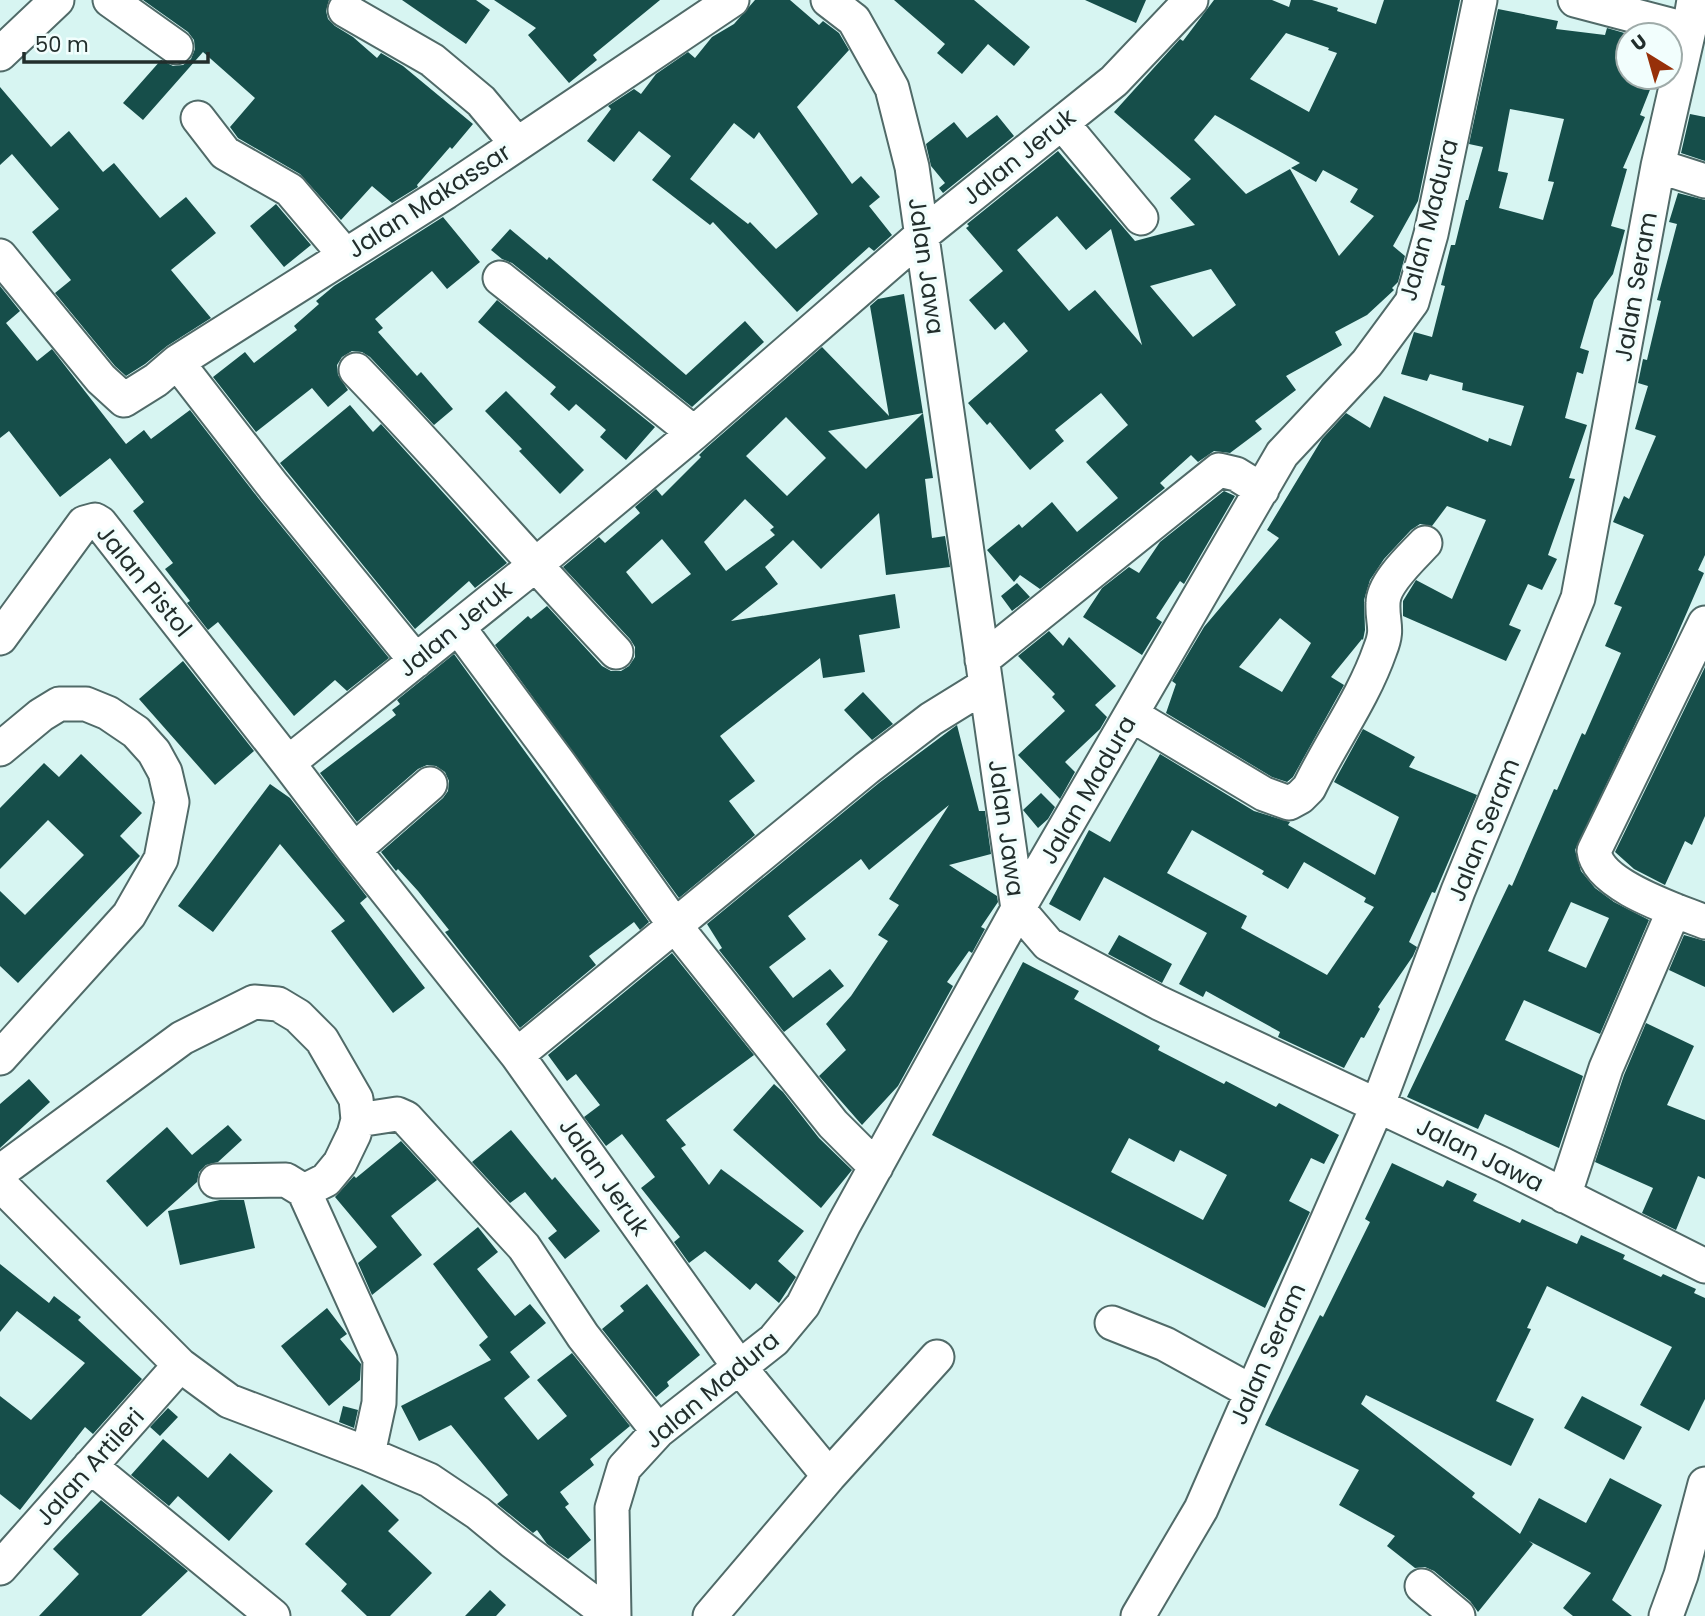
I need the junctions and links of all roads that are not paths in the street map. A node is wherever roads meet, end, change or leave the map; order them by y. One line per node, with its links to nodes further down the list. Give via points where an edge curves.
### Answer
1 (57, 0): 11 (street)
2 (110, 0): 10 (street)
3 (733, 0): 14 (street, Jalan Makassar)
4 (828, 0): 18 (street, Jalan Jawa, via 854,20 892,88 912,167)
5 (1191, 0): 13 (street, Jalan Jeruk, via 1114,81)
6 (1480, 0): 25 (street, Jalan Madura, via 1431,234 1412,302 1367,363 1283,454)
7 (1575, 0): 9 (street)
8 (345, 10): 14 (street, via 432,61 481,101)
9 (1692, 15): 15 (street, Jalan Seram)
10 (176, 47)
11 (0, 54)
12 (198, 118): 19 (street, via 225,153 290,190)
13 (1062, 122): 17 (street); 18 (street, Jalan Jeruk)
14 (517, 144): 19 (street, Jalan Makassar)
15 (1658, 166): 16 (street); 45 (street, Jalan Seram, via 1578,598 1458,891)
16 (1705, 181)
17 (1141, 218)
18 (922, 235): 24 (street, Jalan Jeruk); 33 (street, Jalan Jawa)
19 (345, 255): 22 (street, Jalan Makassar)
20 (0, 256): 22 (street, Jalan Makassar, via 101,379 124,400)
21 (500, 278): 24 (street)
22 (177, 362): 32 (street)
23 (356, 370): 27 (street)
24 (694, 433): 27 (street, Jalan Jeruk)
25 (1262, 490): 33 (street, via 1236,474 1219,470); 34 (street, Jalan Madura)
26 (1425, 543): 34 (street, via 1399,570 1382,600 1386,630 1380,651 1309,788 1300,797 1289,803 1264,794)
27 (534, 566): 29 (street, Jalan Jeruk); 31 (street)
28 (1705, 623): 40 (street, via 1594,851 1603,870 1640,896)
29 (458, 627): 32 (street, Jalan Jeruk); 42 (street)
30 (0, 638): 36 (street, Jalan Pistol, via 84,523 95,520)
31 (616, 652)
32 (416, 661): 36 (street, Jalan Jeruk)
33 (984, 672): 39 (street, Jalan Jawa); 42 (street)
34 (1132, 715): 39 (street, Jalan Madura)
35 (0, 750): 44 (street, via 59,704 86,704 108,713 154,751 172,802 161,859 129,915)
36 (288, 763): 38 (street, Jalan Jeruk)
37 (430, 784): 38 (street)
38 (354, 850): 43 (street, Jalan Jeruk)
39 (1018, 909): 45 (street, Jalan Jawa, via 1048,944 1159,1003); 47 (street, Jalan Madura)
40 (1674, 910): 41 (street); 52 (street, via 1606,1068)
41 (1705, 922)
42 (676, 926): 43 (street); 47 (street, via 833,1124)
43 (517, 1055): 57 (street, Jalan Jeruk)
44 (0, 1058)
45 (1377, 1107): 52 (street, Jalan Jawa); 58 (street, Jalan Seram)
46 (358, 1120): 48 (street, via 356,1099 322,1040 278,1004 254,1002 182,1038); 51 (street, via 340,1163 326,1180); 59 (street, via 397,1114 405,1118 524,1247 583,1336)
47 (876, 1167): 57 (street, Jalan Madura, via 803,1305 774,1340)
48 (0, 1172)
49 (216, 1181): 51 (street, via 286,1180)
50 (0, 1184): 56 (street)
51 (304, 1191): 60 (street, via 380,1359 379,1403)
52 (1564, 1196): 53 (street, Jalan Jawa)
53 (1705, 1266)
54 (1112, 1323): 58 (street, via 1165,1344)
55 (937, 1357): 62 (street)
56 (180, 1365): 60 (street, via 229,1401); 61 (street, Jalan Artileri)
57 (740, 1368): 59 (street, Jalan Madura); 62 (street, Jalan Jeruk)
58 (1252, 1392): 69 (street, Jalan Seram, via 1200,1509)
59 (658, 1431): 67 (street, Jalan Madura, via 624,1468 612,1508)
60 (368, 1454): 67 (street, via 429,1480)
61 (90, 1466): 64 (street, Jalan Artileri); 66 (street)
62 (829, 1476): 68 (street)
63 (1705, 1485): 71 (street)
64 (4, 1555)
65 (1422, 1586): 70 (street)
66 (273, 1616)
67 (613, 1616)
68 (710, 1616)
69 (1138, 1616)
70 (1458, 1616)
71 (1666, 1616)

